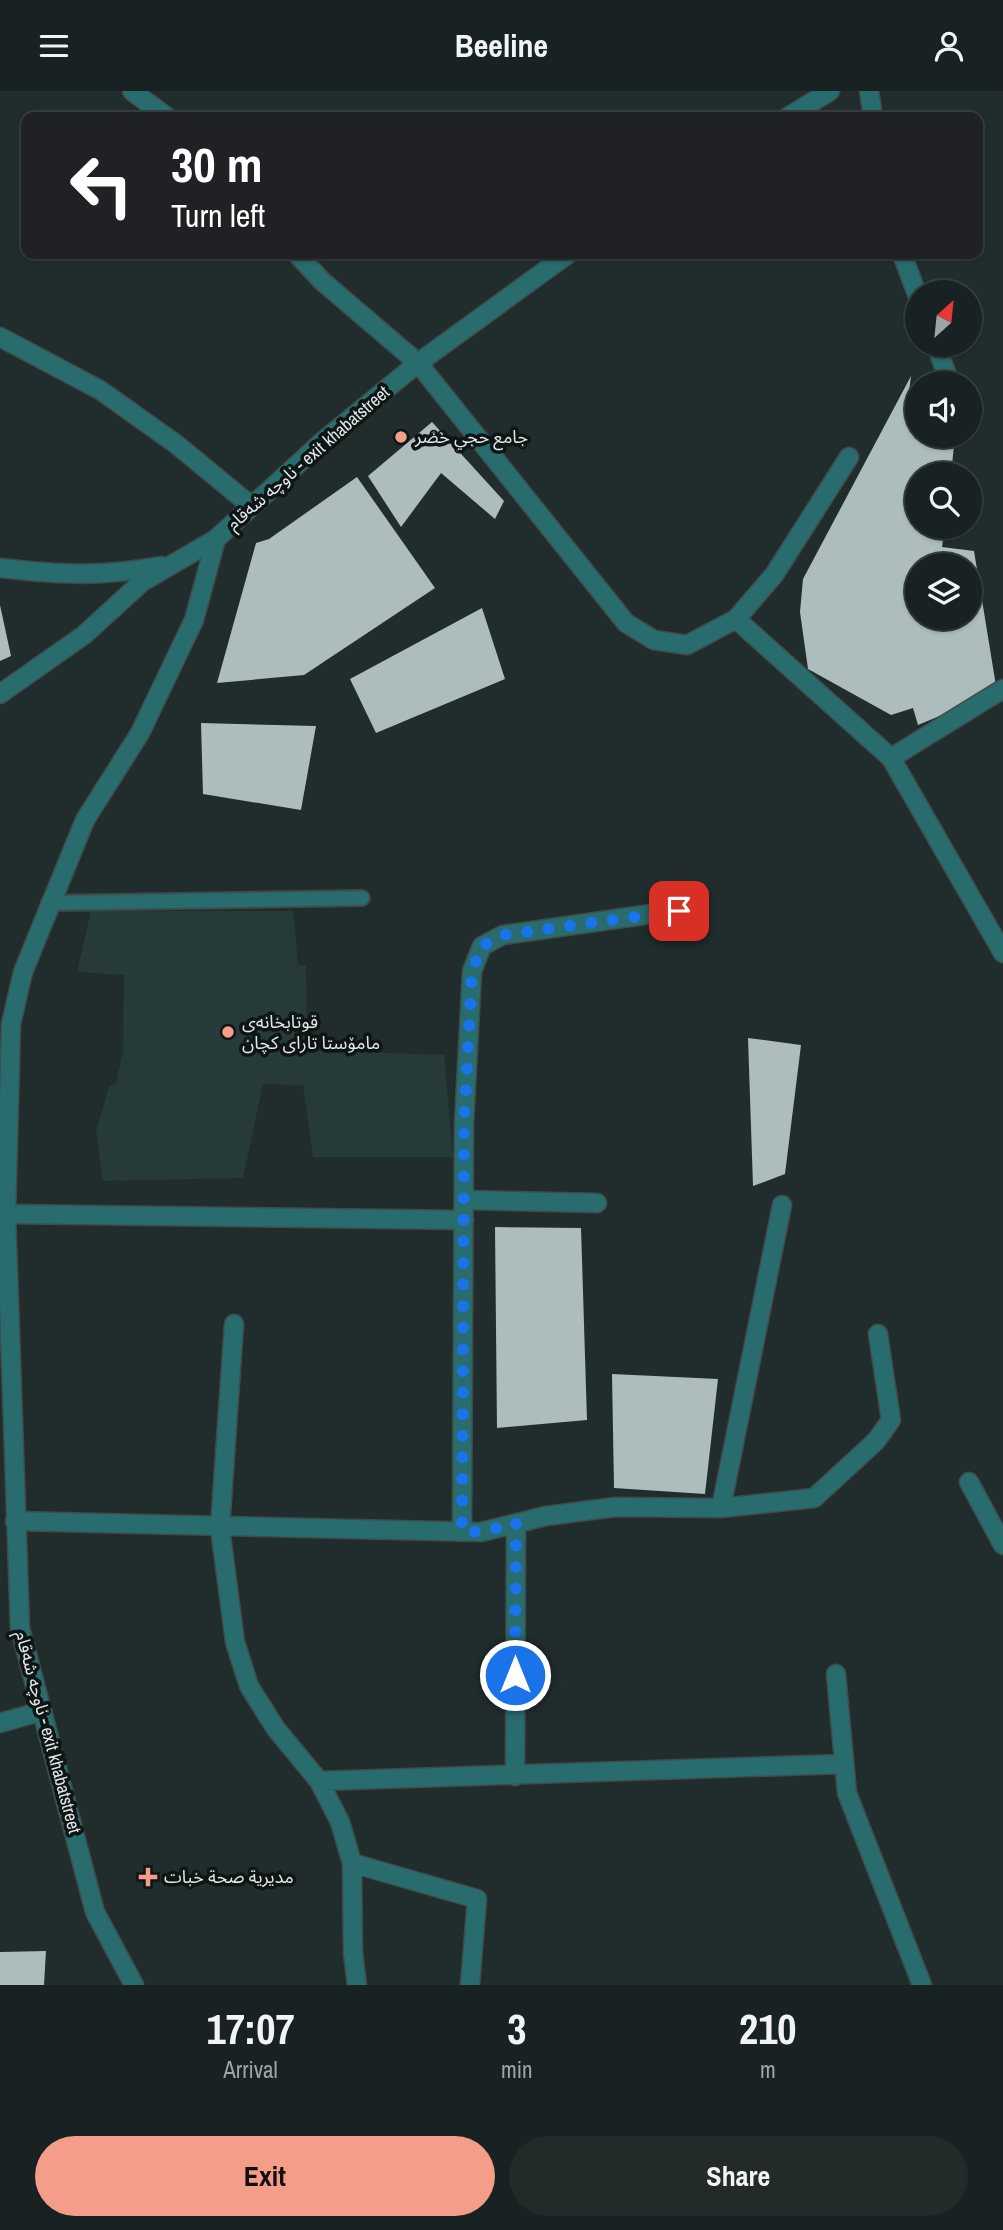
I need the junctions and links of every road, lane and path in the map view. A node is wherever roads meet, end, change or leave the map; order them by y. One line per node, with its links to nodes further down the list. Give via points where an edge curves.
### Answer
1 (132, 91): 4 (street)
2 (830, 91): 5 (street)
3 (869, 91): 6 (street)
4 (160, 112)
5 (796, 112)
6 (872, 112)
7 (302, 259): 12 (street)
8 (561, 259): 12 (street, ناوچە شەقام - exit khabatstreet)
9 (904, 259): 10 (street)
10 (912, 280)
11 (0, 337): 14 (street, via 100,390)
12 (418, 363): 14 (street, ناوچە شەقام - exit khabatstreet); 18 (street, via 626,623 654,640 687,645)
13 (849, 457): 18 (street, via 774,575)
14 (250, 505): 15 (street, ناوچە شەقام - exit khabatstreet)
15 (216, 539): 16 (street); 23 (street, ناوچە شەقام - exit khabatstreet, via 194,619 174,663 140,733 85,820)
16 (172, 564): 17 (street, via 110,575); 20 (street, via 142,582 84,635)
17 (0, 568)
18 (736, 619): 21 (street)
19 (1003, 689): 21 (street)
20 (0, 694)
21 (891, 758): 25 (street)
22 (362, 898): 23 (lane)
23 (49, 903): 29 (street, ناوچە شەقام - exit khabatstreet, via 23,972 12,1024)
24 (679, 911): 26 (street, via 503,935 482,946 472,971)
25 (1003, 953)
26 (464, 1199): 27 (street); 30 (street)
27 (597, 1203)
28 (782, 1205): 34 (street)
29 (6, 1214): 30 (street); 35 (street, ناوچە شەقام - exit khabatstreet)
30 (464, 1220): 38 (street)
31 (234, 1324): 37 (street)
32 (878, 1333): 34 (street, via 891,1420 876,1441 814,1498)
33 (969, 1482): 39 (street)
34 (721, 1508): 36 (street, via 615,1507)
35 (15, 1521): 37 (street); 41 (street, ناوچە شەقام - exit khabatstreet, via 20,1628)
36 (516, 1523): 38 (street, via 481,1532); 44 (street)
37 (220, 1528): 38 (street); 45 (street, via 235,1641 250,1686 276,1729)
38 (462, 1531)
39 (1003, 1545)
40 (836, 1674): 43 (street)
41 (42, 1711): 42 (street); 47 (street, ناوچە شەقام - exit khabatstreet, via 95,1912)
42 (0, 1723)
43 (843, 1764): 44 (street); 50 (street, via 847,1793)
44 (515, 1776): 45 (street)
45 (319, 1781): 46 (street, via 341,1822)
46 (352, 1863): 48 (street); 49 (street, via 477,1899)
47 (134, 1985)
48 (358, 1985)
49 (470, 1985)
50 (922, 1985)

